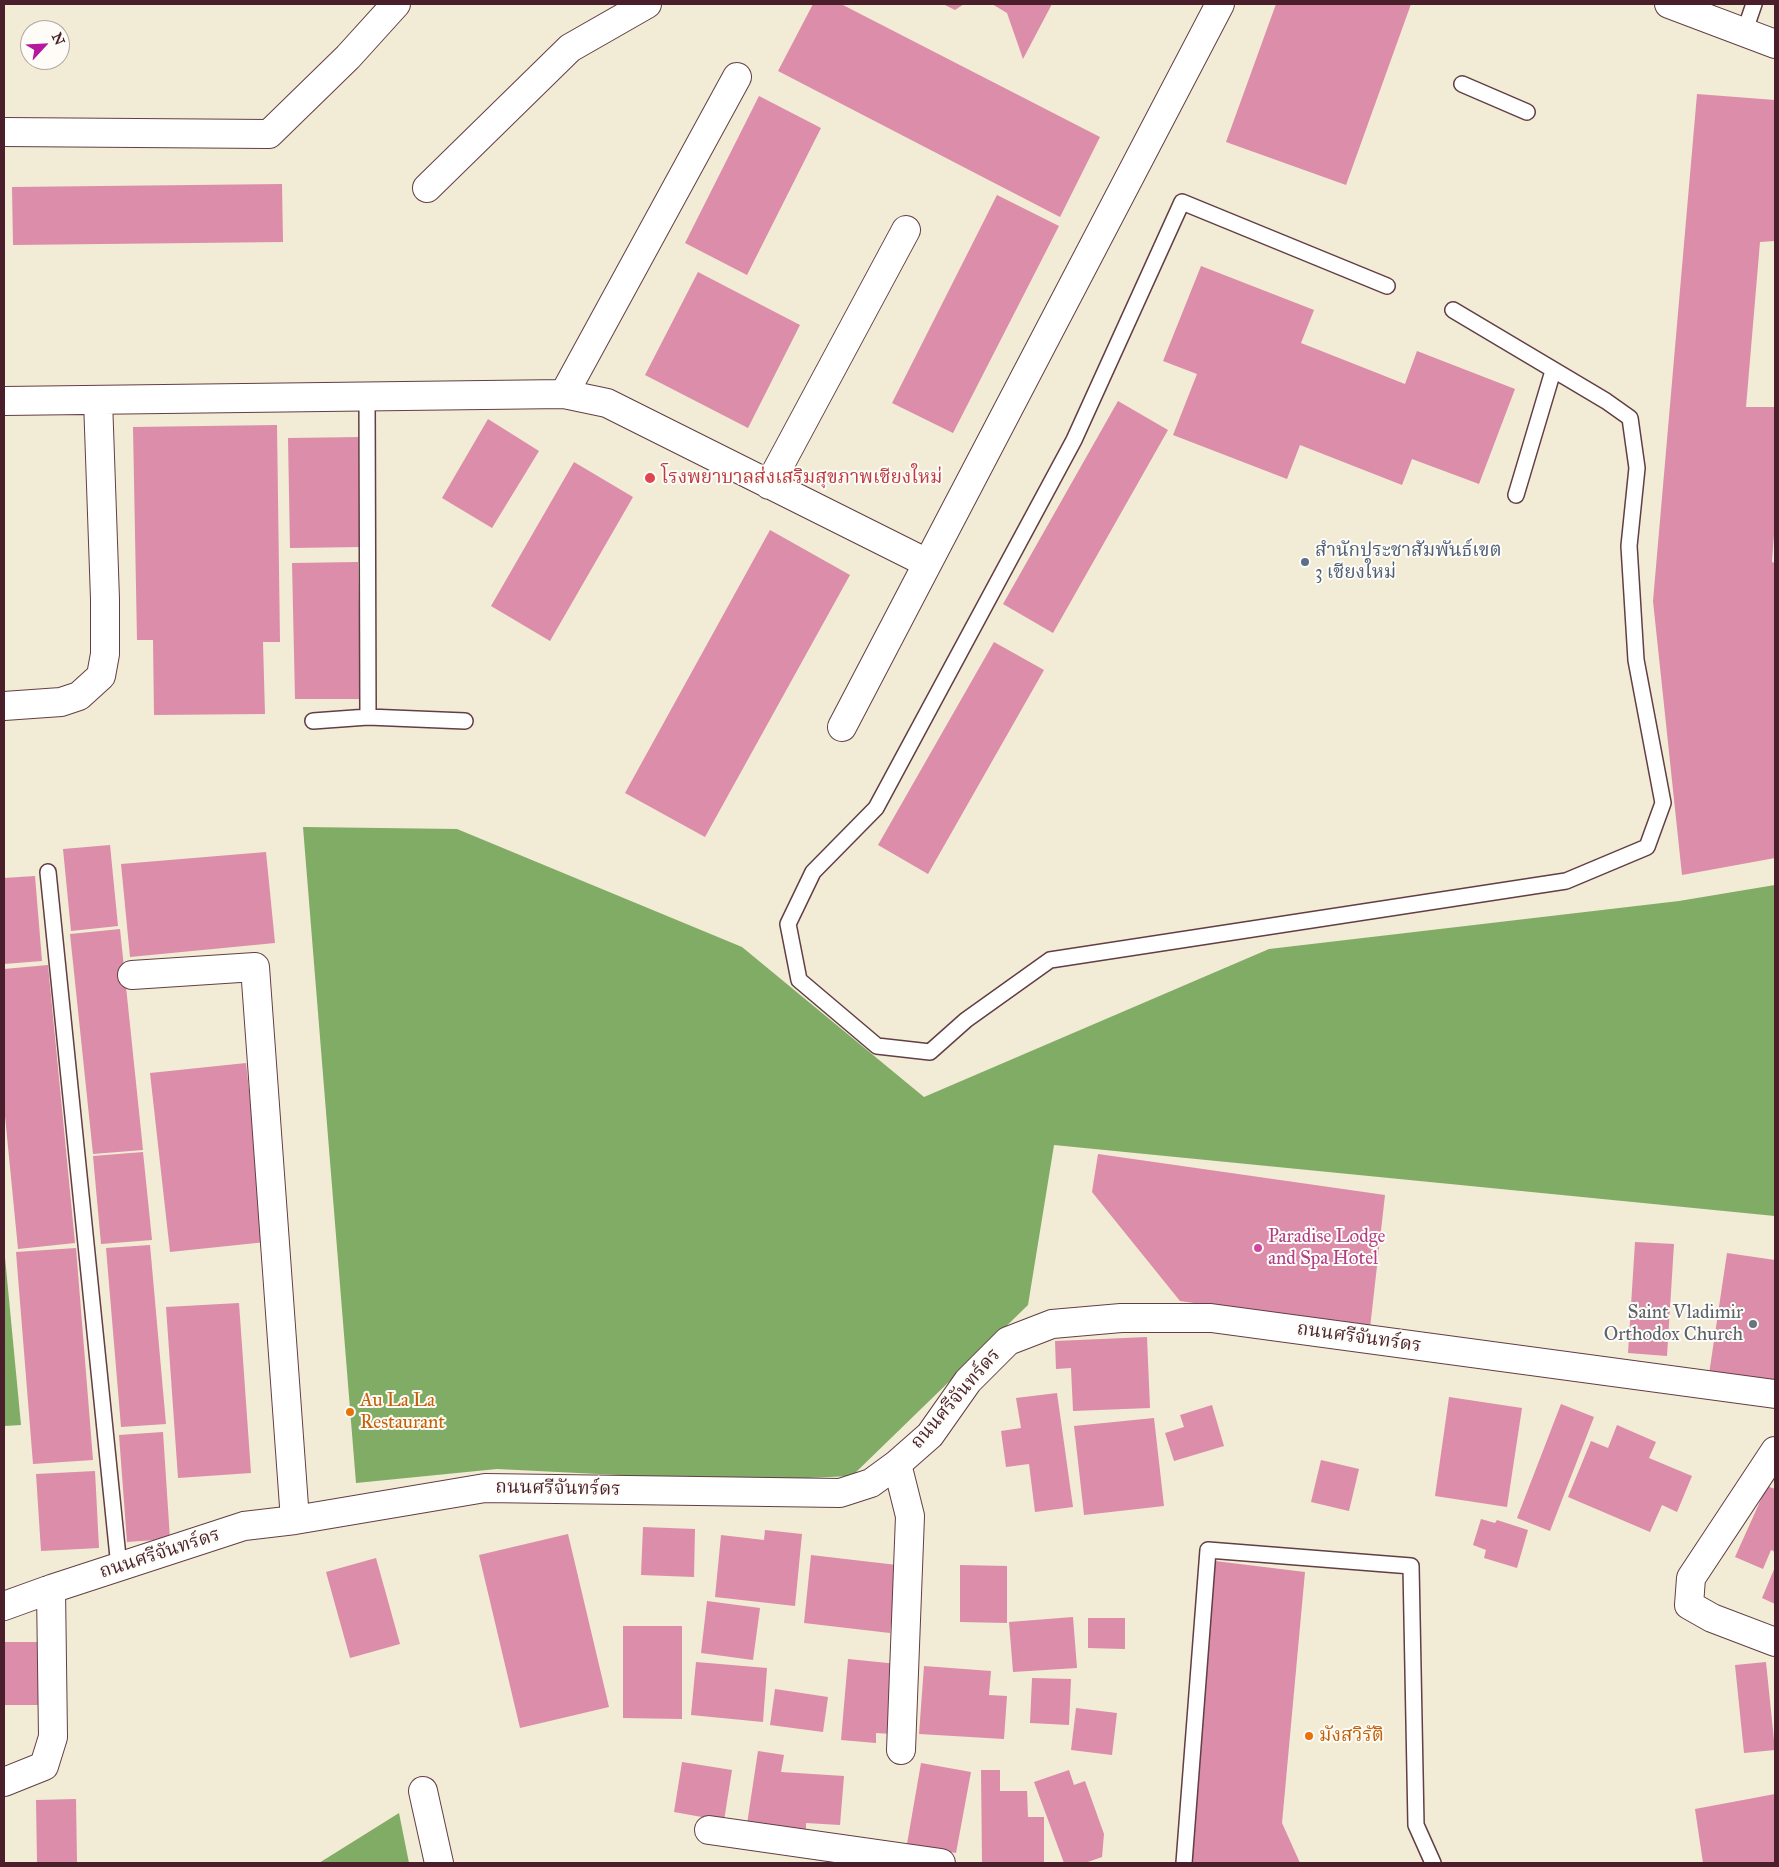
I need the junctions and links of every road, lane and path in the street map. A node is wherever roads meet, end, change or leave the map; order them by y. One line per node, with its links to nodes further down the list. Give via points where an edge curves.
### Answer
1 (396, 4): 11 (street, via 348,57 269,134)
2 (647, 4): 12 (street, via 570,48)
3 (1220, 4): 23 (street)
4 (1668, 4): 6 (street)
5 (1754, 4): 6 (lane)
6 (1744, 32): 7 (street)
7 (1775, 44)
8 (737, 77): 17 (street)
9 (1462, 84): 10 (lane)
10 (1527, 112)
11 (4, 132)
12 (426, 188)
13 (906, 230): 21 (street)
14 (1387, 286): 16 (lane, via 1182,202 1074,440 876,808 813,872 788,924 799,980 877,1046 930,1052 966,1020 1050,960 1566,881 1647,847 1663,803 1636,660 1629,546 1637,468 1630,418)
15 (1453, 310): 16 (lane)
16 (1553, 371): 22 (lane)
17 (564, 394): 18 (street); 21 (street, via 607,403)
18 (367, 396): 19 (street); 25 (lane)
19 (98, 400): 20 (street); 24 (street, via 105,599 105,654 101,676 79,696 61,702)
20 (4, 401)
21 (770, 484): 23 (street)
22 (1516, 495)
23 (927, 563): 28 (street)
24 (4, 706)
25 (368, 718): 26 (lane); 27 (lane)
26 (313, 721)
27 (465, 721)
28 (842, 727)
29 (48, 872): 35 (lane)
30 (132, 976): 34 (street, via 255,967)
31 (1775, 1394): 33 (street, ถนนศรีจันทร์ดร, via 1210,1318 1121,1318 1052,1324 1008,1340 968,1382 930,1435)
32 (1775, 1451): 38 (street, via 1691,1578 1689,1605 1712,1618)
33 (897, 1464): 34 (street, ถนนศรีจันทร์ดร, via 871,1483 840,1493 485,1488); 39 (street, via 910,1516)
34 (295, 1520): 35 (street, ถนนศรีจันทร์ดร, via 244,1526)
35 (119, 1567): 36 (street, ถนนศรีจันทร์ดร)
36 (51, 1589): 37 (street, ถนนศรีจันทร์ดร); 40 (street, via 53,1737 44,1766)
37 (4, 1606)
38 (1775, 1642)
39 (901, 1750)
40 (4, 1782)
41 (423, 1791): 43 (street)
42 (709, 1830): 44 (street)
43 (439, 1863)
44 (940, 1863)
45 (1184, 1863): 46 (lane, via 1208,1550 1411,1566 1416,1825)
46 (1433, 1863)

